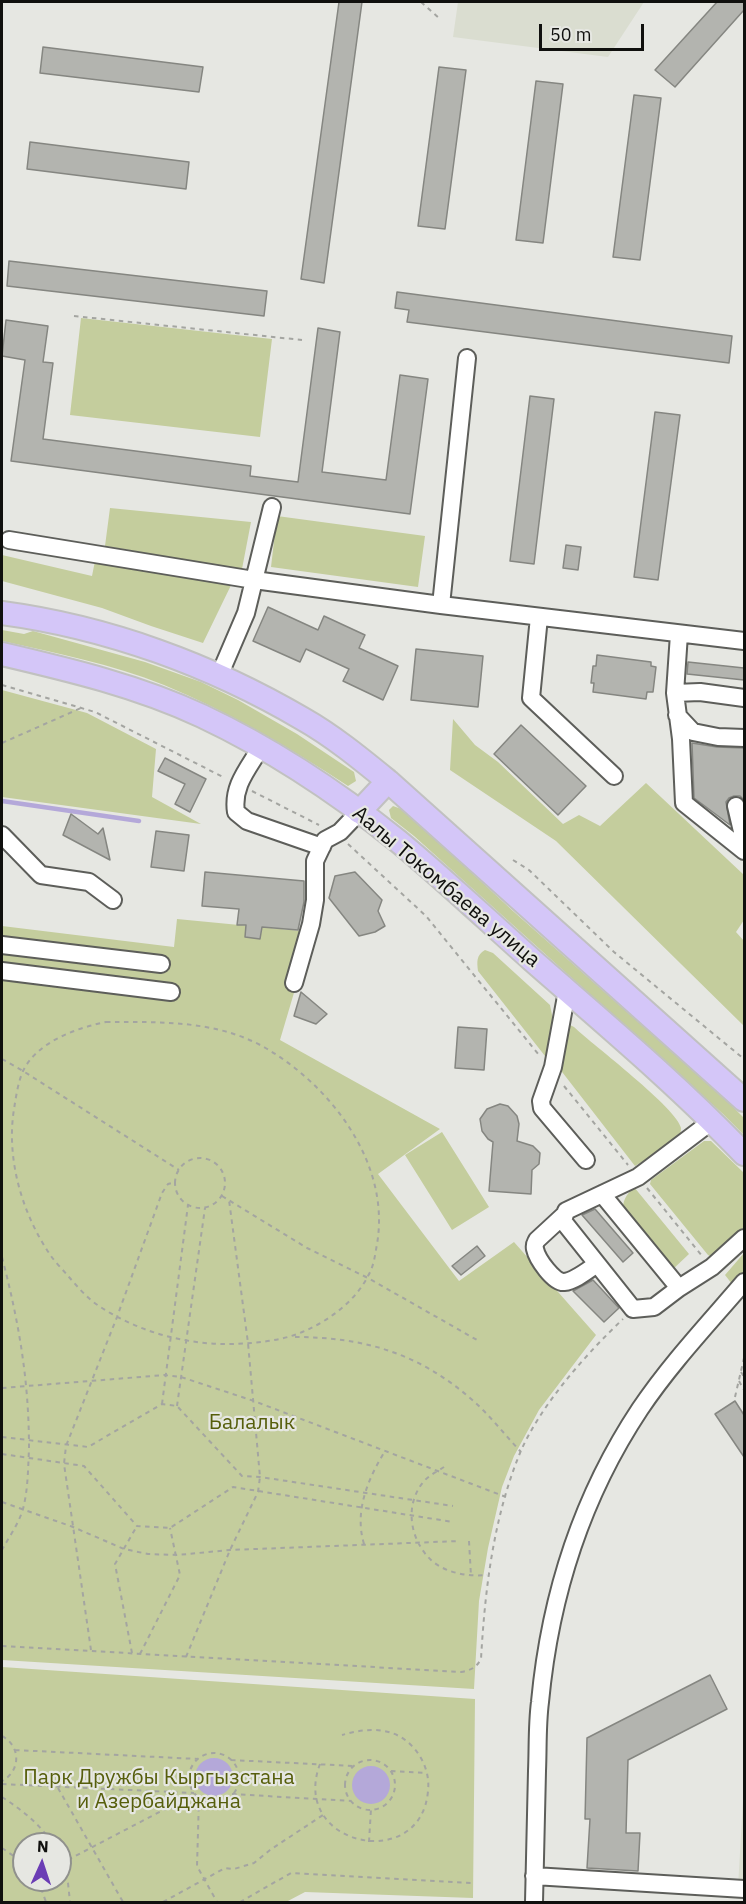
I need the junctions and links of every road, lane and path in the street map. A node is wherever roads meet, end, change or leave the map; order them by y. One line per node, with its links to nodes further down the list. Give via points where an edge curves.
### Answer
1 (421, 2): 2 (path)
2 (439, 18)
3 (74, 316): 4 (path)
4 (302, 340)
5 (467, 358): 9 (street)
6 (272, 507): 8 (street)
7 (9, 540): 8 (street)
8 (254, 580): 9 (street); 15 (street, via 246,612)
9 (441, 605): 11 (street)
10 (2, 613): 15 (main road, Аалы Токомбаева улица, via 90,630)
11 (539, 617): 12 (street); 24 (street, via 531,698)
12 (679, 634): 13 (street); 17 (street)
13 (744, 641)
14 (2, 654): 23 (main road, Аалы Токомбаева улица, via 134,689 202,716)
15 (219, 676): 25 (main road, Аалы Токомбаева улица, via 305,720)
16 (2, 685): 19 (path)
17 (675, 693): 18 (street); 20 (street)
18 (744, 698)
19 (81, 708): 22 (path); 26 (path)
20 (677, 715): 21 (street, via 693,732); 33 (street, via 684,803)
21 (744, 738)
22 (2, 743)
23 (261, 747): 26 (street); 28 (main road, Аалы Токомбаева улица)
24 (614, 776)
25 (388, 781): 28 (main road); 46 (main road, Аалы Токомбаева улица)
26 (238, 784): 29 (path); 32 (street, via 236,812 247,820)
27 (736, 806): 31 (street)
28 (359, 812): 29 (street); 40 (main road, Аалы Токомбаева улица, via 399,842)
29 (337, 834): 32 (street, via 325,840); 45 (path, via 426,916)
30 (2, 835): 35 (street, via 41,876 89,882)
31 (744, 840)
32 (322, 847): 39 (street, via 315,861 311,924)
33 (744, 850)
34 (513, 860): 43 (path, via 529,870 614,952)
35 (113, 900)
36 (2, 945): 37 (street)
37 (161, 964)
38 (2, 971): 41 (street)
39 (294, 983)
40 (567, 991): 45 (street); 47 (main road, Аалы Токомбаева улица)
41 (171, 992)
42 (2, 1059): 44 (path)
43 (744, 1059)
44 (23, 1071): 50 (path); 64 (path, via 45,1046 85,1026 106,1022 219,1029 269,1050 329,1100 359,1144 379,1201 379,1233); 68 (path, via 12,1122 12,1154 31,1219 51,1256 74,1283 94,1303)
45 (552, 1071): 49 (street, via 542,1108); 51 (path)
46 (744, 1100)
47 (712, 1121): 48 (main road, Аалы Токомбаева улица); 51 (street)
48 (744, 1154)
49 (585, 1160)
50 (179, 1170): 52 (path); 54 (path, via 196,1158 210,1160 224,1175)
51 (638, 1178): 53 (street); 62 (path)
52 (176, 1182): 56 (path, via 178,1195); 68 (path, via 168,1184 162,1193)
53 (602, 1194): 58 (street, via 566,1210); 66 (street)
54 (222, 1196): 55 (path); 57 (path)
55 (228, 1200): 64 (path, via 307,1248); 73 (path)
56 (188, 1205): 57 (path); 70 (path)
57 (205, 1208): 72 (path)
58 (563, 1216): 63 (street); 63 (street, via 534,1245 553,1278 568,1282)
59 (744, 1238): 62 (street)
60 (2, 1257): 81 (path, via 19,1328)
61 (693, 1260): 62 (path)
62 (706, 1261): 66 (street)
63 (597, 1264): 67 (street)
64 (368, 1278): 69 (path, via 334,1315); 71 (path)
65 (744, 1282): 150 (street, via 635,1417 594,1492 565,1566 539,1703)
66 (679, 1288): 67 (street, via 654,1307)
67 (633, 1309): 92 (path, via 583,1359)
68 (117, 1317): 70 (path); 79 (path)
69 (292, 1337): 73 (path); 92 (path, via 352,1340 426,1367 471,1399)
70 (169, 1338): 72 (path); 76 (path)
71 (477, 1340)
72 (186, 1341): 73 (path); 77 (path)
73 (248, 1343): 85 (path)
74 (744, 1358): 75 (path)
75 (741, 1372): 78 (path); 80 (path)
76 (165, 1375): 77 (path); 79 (path); 86 (path)
77 (181, 1377): 85 (path); 87 (path)
78 (744, 1377)
79 (91, 1381): 81 (path); 90 (path)
80 (739, 1381): 83 (path); 84 (path)
81 (27, 1386): 82 (path); 89 (path)
82 (2, 1388)
83 (744, 1390)
84 (735, 1397)
85 (254, 1401): 91 (path); 98 (path)
86 (162, 1404): 87 (path); 90 (path, via 88,1447)
87 (177, 1406): 98 (path, via 242,1476)
88 (2, 1437): 89 (path)
89 (29, 1441): 90 (path); 94 (path)
90 (66, 1446): 95 (path)
91 (385, 1451): 97 (path); 100 (path)
92 (521, 1452): 101 (path)
93 (2, 1454): 94 (path)
94 (28, 1458): 95 (path); 106 (path)
95 (64, 1464): 109 (path, via 84,1466); 110 (path)
96 (444, 1467): 97 (path)
97 (438, 1471): 101 (path); 102 (path, via 425,1480)
98 (260, 1477): 99 (path); 100 (path)
99 (258, 1491): 105 (path); 111 (path, via 233,1487); 118 (path)
100 (364, 1493): 102 (path); 105 (path)
101 (506, 1497): 120 (path)
102 (414, 1500): 104 (path); 107 (path)
103 (2, 1502): 106 (path)
104 (453, 1506)
105 (361, 1508): 107 (path); 115 (path)
106 (23, 1510): 110 (path); 117 (path)
107 (411, 1516): 108 (path); 114 (path)
108 (453, 1522)
109 (137, 1526): 111 (path); 116 (path)
110 (73, 1527): 116 (path); 123 (path)
111 (170, 1528): 119 (path)
112 (460, 1541): 114 (path)
113 (469, 1541): 121 (path)
114 (418, 1543): 115 (path); 121 (path, via 431,1560)
115 (364, 1545): 118 (path)
116 (124, 1549): 119 (path); 124 (path, via 115,1564)
117 (2, 1550)
118 (230, 1550): 119 (path); 126 (path)
119 (177, 1555): 125 (path, via 180,1575)
120 (488, 1575): 121 (path); 126 (path, via 481,1659 471,1671)
121 (471, 1576)
122 (2, 1646): 123 (path)
123 (91, 1651): 124 (path)
124 (132, 1653): 125 (path)
125 (140, 1654): 126 (path)
126 (186, 1657)
127 (342, 1735): 135 (path, via 370,1729 395,1734 415,1749)
128 (2, 1736): 129 (path)
129 (15, 1750): 130 (path); 136 (path, via 14,1769)
130 (198, 1759): 131 (path, via 214,1753); 138 (path, via 190,1769)
131 (231, 1760): 132 (path); 139 (path, via 239,1779)
132 (320, 1764): 133 (path); 142 (path, via 315,1780)
133 (354, 1766): 134 (path, via 375,1760); 143 (path, via 346,1783)
134 (392, 1771): 135 (path); 144 (path, via 396,1786 393,1795 383,1806)
135 (427, 1773): 147 (path, via 426,1801 414,1823 394,1838)
136 (2, 1783): 137 (path)
137 (57, 1787): 138 (path); 148 (path)
138 (194, 1793): 141 (path); 148 (path)
139 (232, 1794): 141 (path, via 218,1802); 142 (path)
140 (2, 1797): 146 (path)
141 (199, 1798): 151 (path, via 197,1866)
142 (317, 1799): 143 (path); 145 (path)
143 (351, 1801): 144 (path)
144 (371, 1809): 147 (path)
145 (323, 1815): 147 (path, via 345,1835); 151 (path, via 254,1863 225,1868)
146 (42, 1832)
147 (369, 1842)
148 (92, 1847): 149 (path); 154 (path)
149 (72, 1858)
150 (534, 1876): 153 (street); 158 (street)
151 (204, 1880): 155 (path); 156 (path)
152 (471, 1883): 157 (path, via 291,1874)
153 (744, 1889)
154 (123, 1902)
155 (163, 1902)
156 (217, 1902)
157 (240, 1902)
158 (534, 1902)

